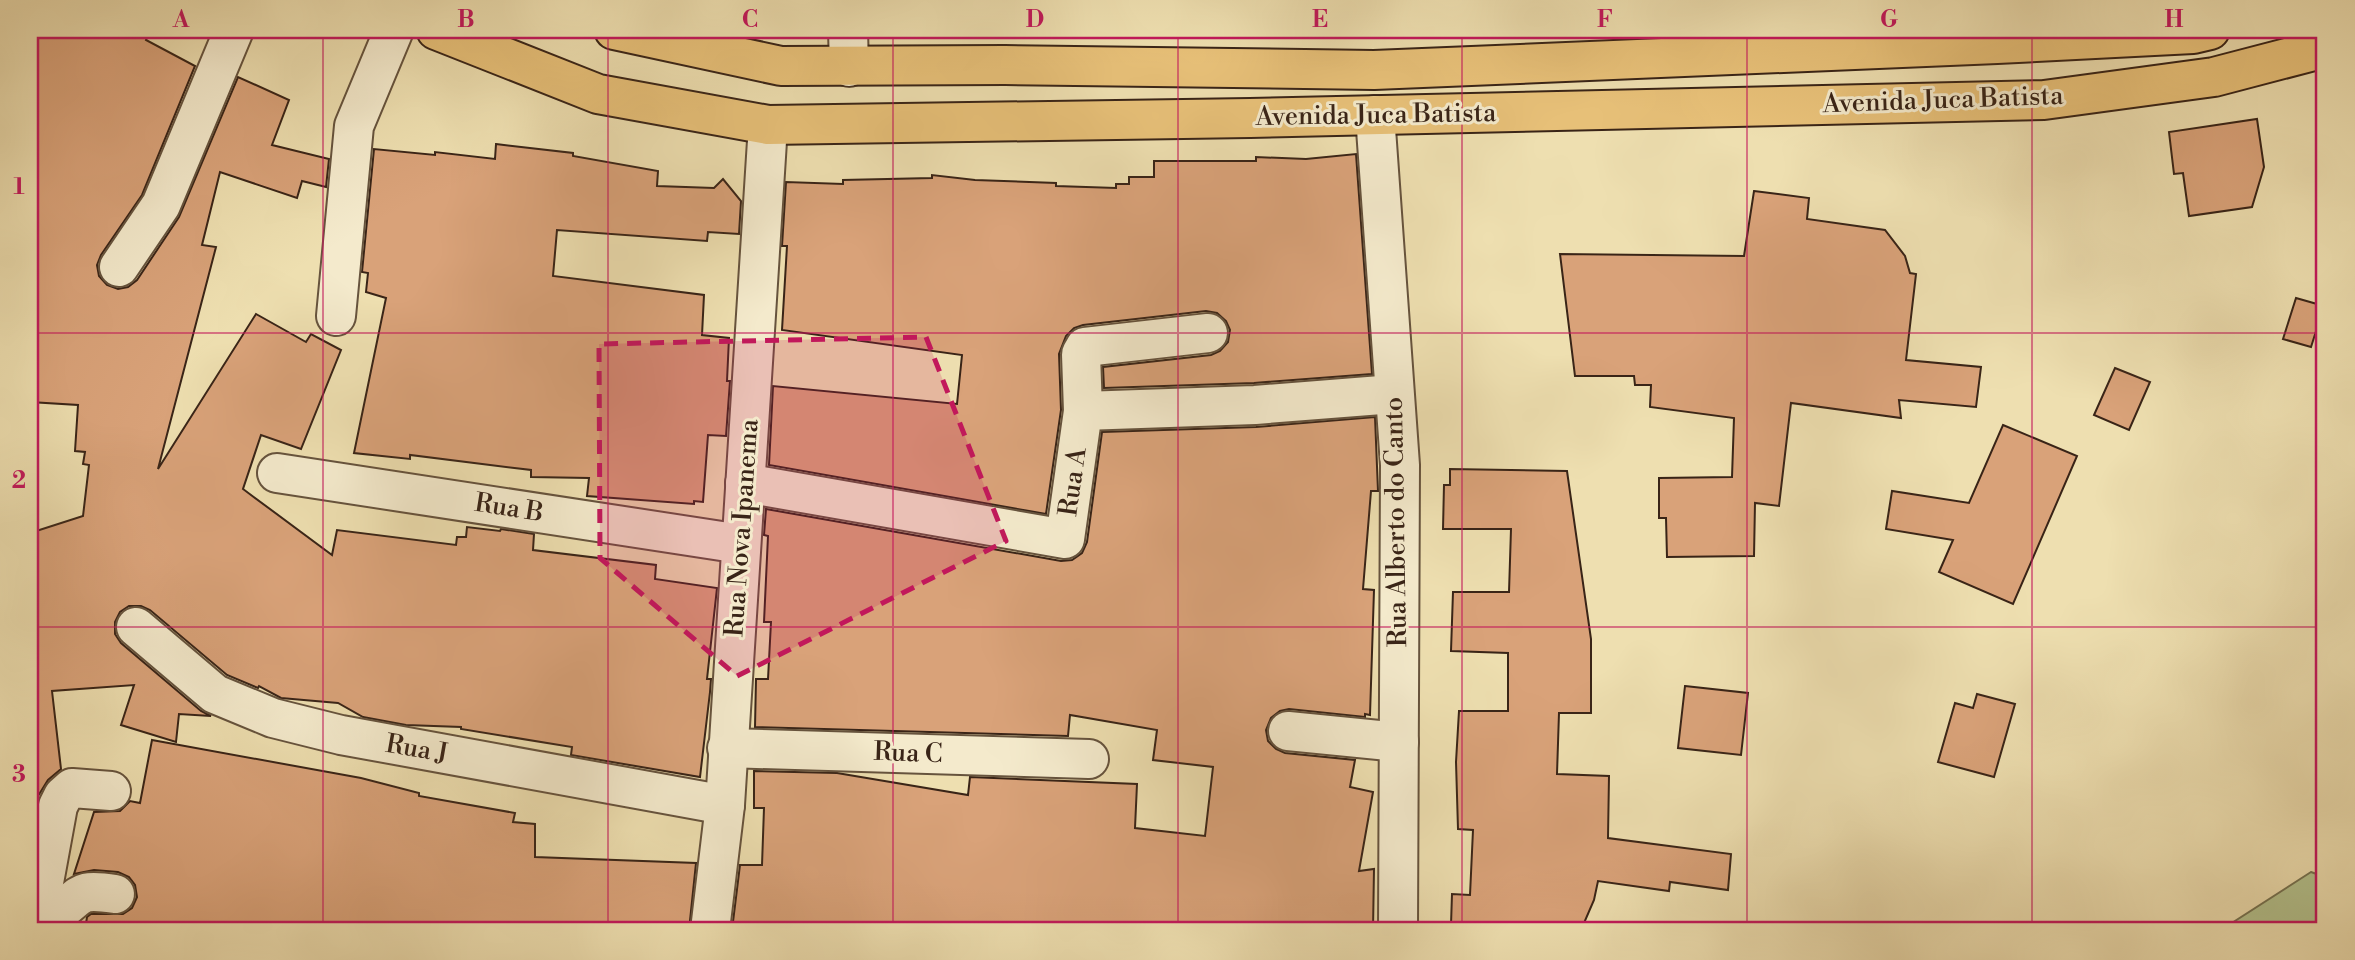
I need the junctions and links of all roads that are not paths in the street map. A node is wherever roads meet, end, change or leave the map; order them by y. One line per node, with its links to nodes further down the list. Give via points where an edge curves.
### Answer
1 (234, 30): 11 (street, via 161,205)
2 (394, 30): 12 (street, via 354,126)
3 (436, 30): 10 (main road, Avenida Juca Batista, via 598,94)
4 (614, 30): 8 (main road, Avenida Juca Batista, via 781,66)
5 (848, 30): 8 (street)
6 (2210, 30): 8 (main road, Avenida Juca Batista, via 1997,44 1374,70)
7 (2325, 48): 9 (main road, Avenida Juca Batista, via 2214,77 2044,100)
8 (849, 67)
9 (1376, 115): 10 (main road, Avenida Juca Batista); 14 (street, Rua Alberto do Canto)
10 (768, 125): 17 (street, Rua Nova Ipanema)
11 (119, 267)
12 (336, 316)
13 (1208, 333): 15 (street, via 1085,347 1081,355)
14 (1394, 394): 15 (street, Rua A); 21 (street, Rua Alberto do Canto, via 1399,465)
15 (1083, 411): 17 (street, Rua A, via 1065,539)
16 (277, 473): 18 (street, Rua B)
17 (745, 483): 18 (street, Rua Nova Ipanema)
18 (741, 544): 22 (street, Rua Nova Ipanema)
19 (136, 627): 25 (street, Rua J, via 215,694 273,718 354,738)
20 (1288, 731): 21 (street)
21 (1399, 742): 29 (street, Rua Alberto do Canto)
22 (727, 748): 23 (street, Rua C); 25 (street, Rua Nova Ipanema)
23 (1089, 759)
24 (111, 791): 27 (street, via 72,789 63,796)
25 (725, 805): 28 (street, Rua Nova Ipanema)
26 (115, 894): 27 (street, via 82,892 55,915)
27 (34, 914)
28 (710, 930)
29 (1398, 930)

